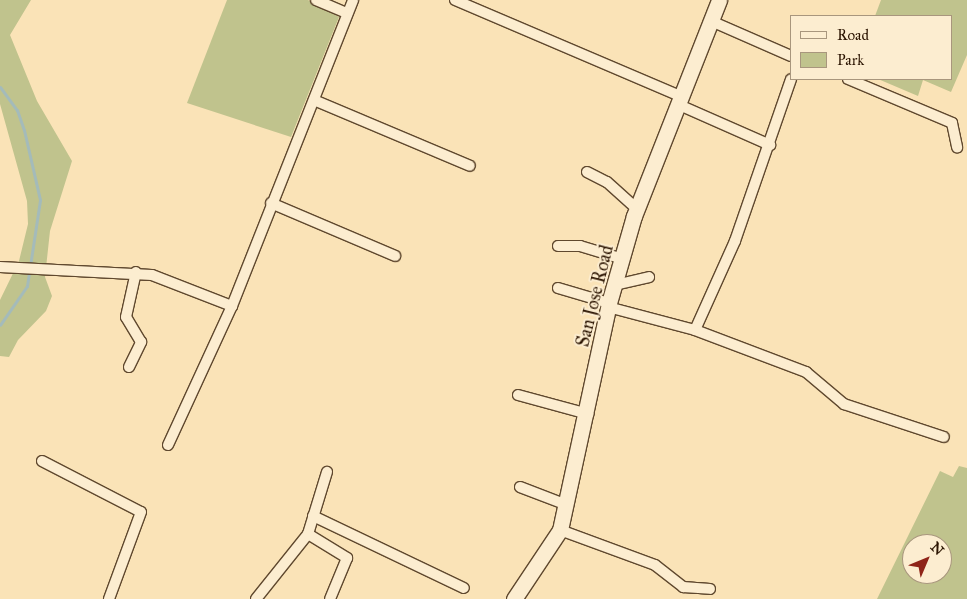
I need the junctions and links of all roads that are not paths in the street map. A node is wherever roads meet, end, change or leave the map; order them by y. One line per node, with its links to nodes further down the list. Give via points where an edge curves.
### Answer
1 (316, 0): 5 (street)
2 (353, 0): 5 (street)
3 (455, 0): 11 (street)
4 (719, 0): 6 (street, San Jose Road)
5 (347, 14): 10 (street)
6 (711, 21): 7 (street); 11 (street, San Jose Road)
7 (790, 56)
8 (791, 80): 12 (street)
9 (850, 80): 13 (street, via 952,123)
10 (314, 100): 14 (street); 16 (street)
11 (678, 100): 12 (street); 17 (street, San Jose Road)
12 (770, 145): 28 (street)
13 (957, 147)
14 (470, 166)
15 (587, 172): 17 (street, via 608,182)
16 (271, 203): 19 (street); 27 (street)
17 (637, 209): 20 (street, San Jose Road)
18 (558, 246): 20 (street, via 580,246)
19 (395, 256)
20 (623, 259): 24 (street, San Jose Road)
21 (0, 267): 22 (street, via 64,272)
22 (136, 272): 27 (street); 29 (street, via 126,317 141,342)
23 (649, 277): 24 (street)
24 (614, 285): 26 (street, San Jose Road)
25 (558, 288): 26 (street)
26 (609, 305): 28 (street); 31 (street, San Jose Road)
27 (232, 306): 33 (street)
28 (696, 330): 32 (street, via 806,372 844,404)
29 (129, 366)
30 (518, 395): 31 (street)
31 (588, 414): 37 (street, San Jose Road)
32 (944, 437)
33 (168, 445)
34 (42, 461): 43 (street, via 141,512)
35 (327, 472): 38 (street)
36 (520, 487): 37 (street)
37 (567, 505): 39 (street, San Jose Road)
38 (313, 516): 40 (street); 41 (street)
39 (560, 530): 42 (street, via 655,565 683,587); 46 (street, San Jose Road)
40 (308, 534): 44 (street); 45 (street, via 347,558)
41 (464, 588)
42 (710, 590)
43 (109, 599)
44 (256, 599)
45 (330, 599)
46 (514, 599)

